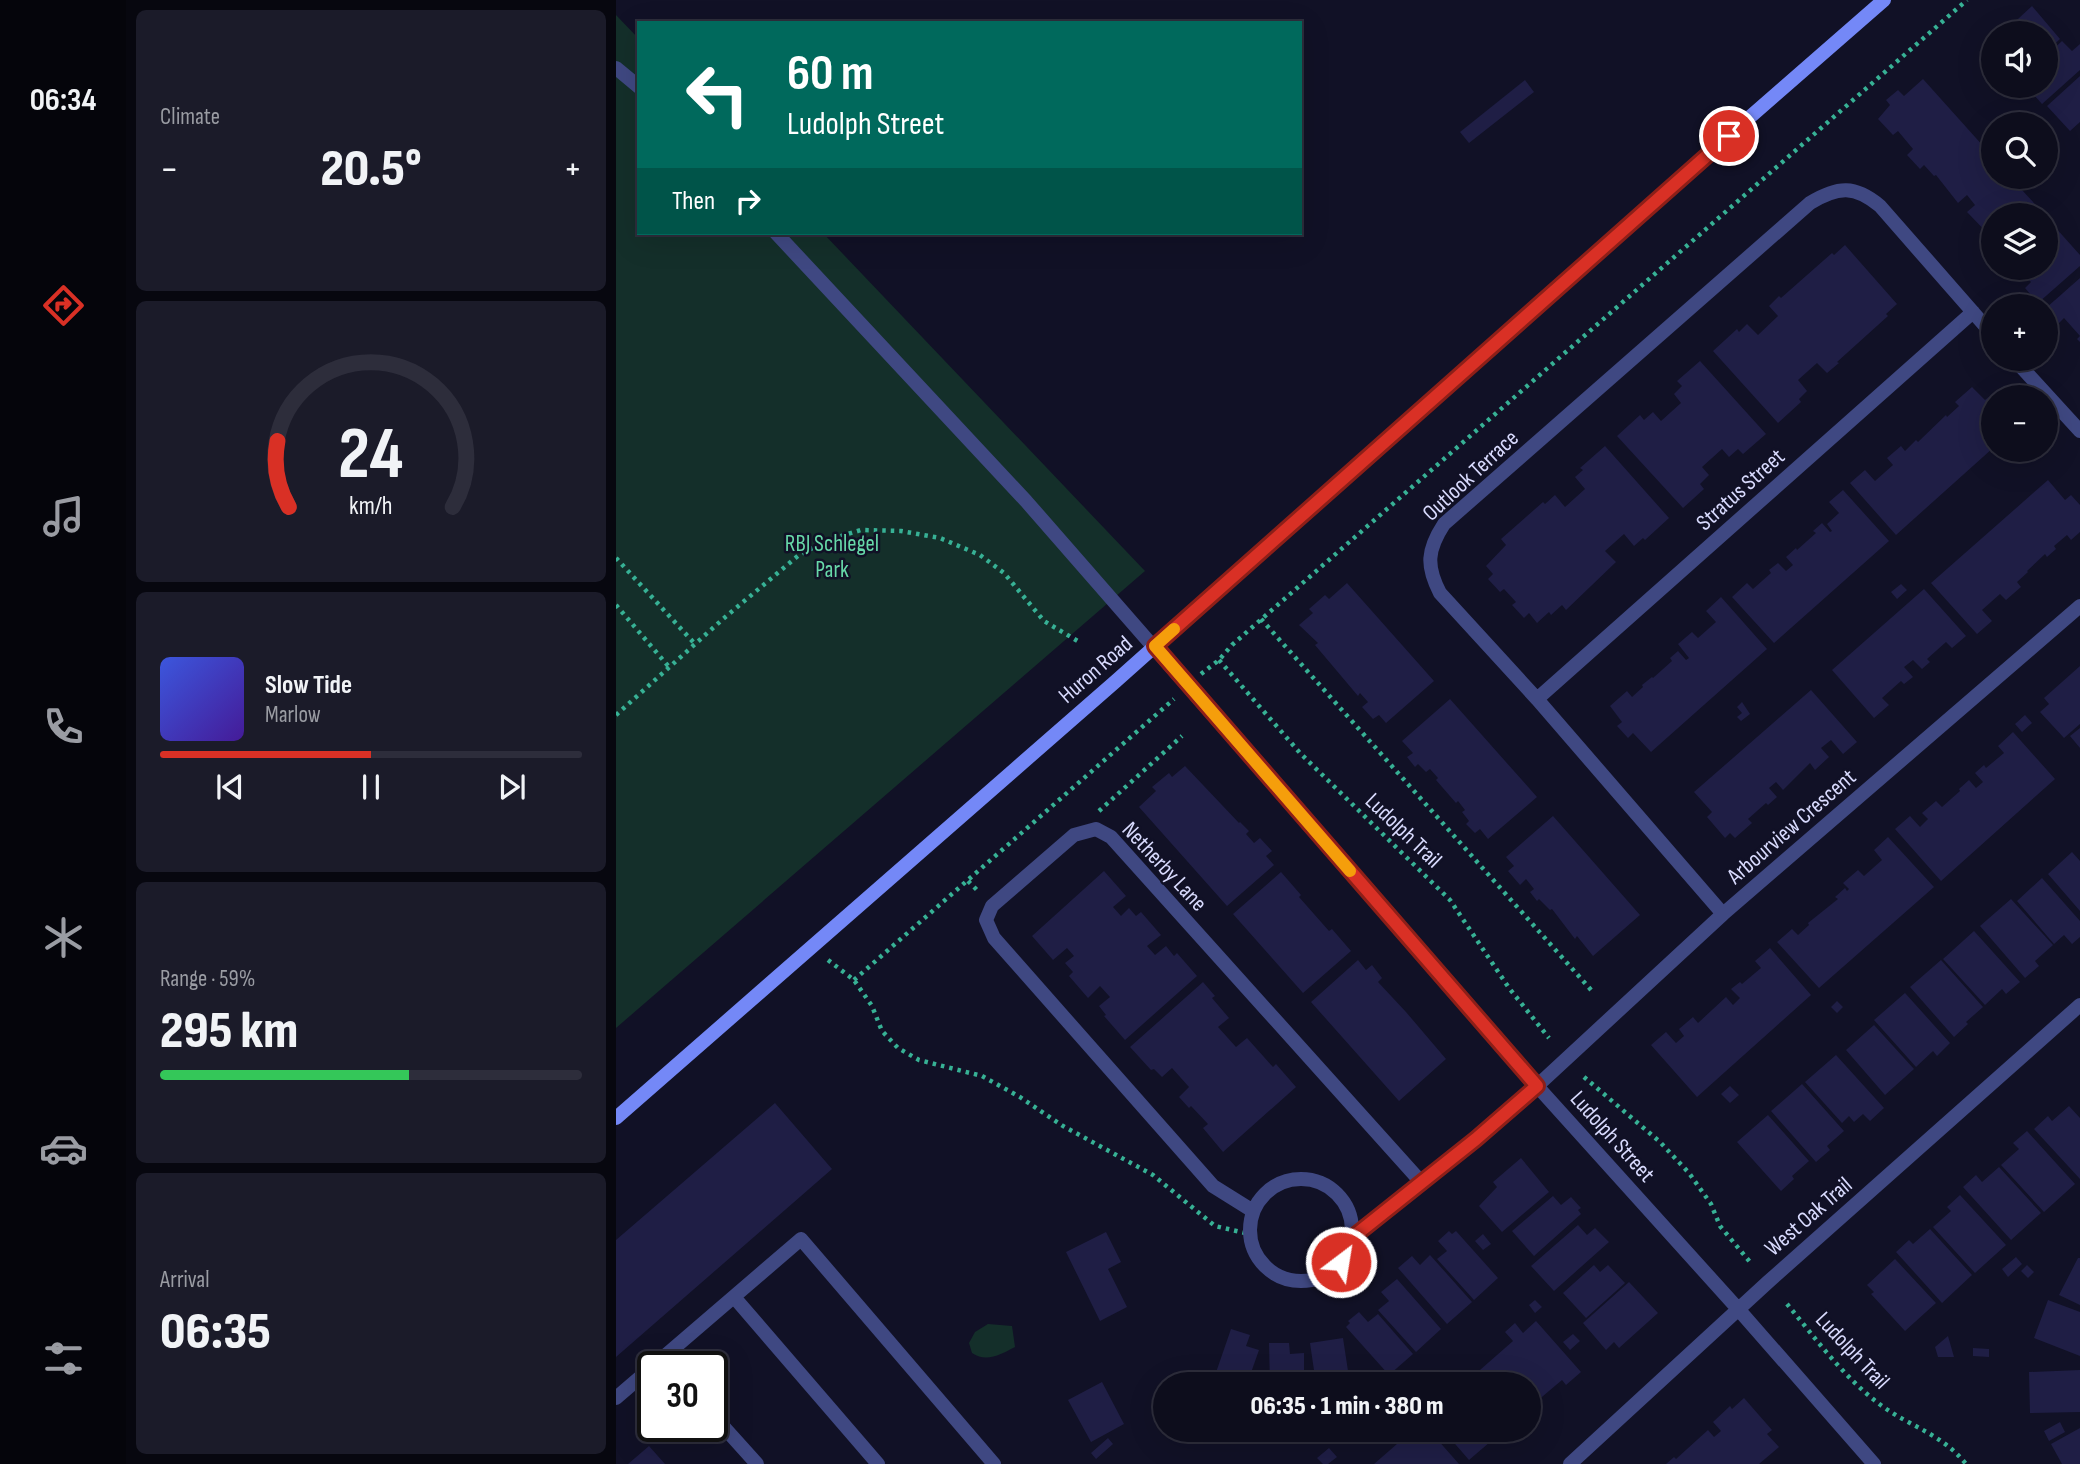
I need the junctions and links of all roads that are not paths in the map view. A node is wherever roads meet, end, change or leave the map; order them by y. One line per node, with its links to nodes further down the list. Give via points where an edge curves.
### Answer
1 (1884, 0): 10 (main road, Huron Road)
2 (616, 68): 3 (street)
3 (637, 85)
4 (778, 235): 10 (street, Ludolph Street)
5 (1973, 312): 6 (street); 11 (street, Stratus Street); 11 (street, Outlook Terrace, via 1866,194 1844,189 1826,193 1444,524 1430,556 1431,575 1440,593)
6 (1981, 321)
7 (2025, 371): 8 (street)
8 (2080, 431)
9 (2080, 606): 12 (street, Arbourview Crescent)
10 (1155, 646): 14 (street, Ludolph Street); 15 (main road, Huron Road)
11 (1537, 699): 12 (street, Outlook Terrace)
12 (1723, 914): 14 (street, Arbourview Crescent)
13 (2080, 1005): 20 (street, West Oak Trail)
14 (1537, 1086): 16 (street, Arbourview Crescent); 20 (street, Ludolph Street)
15 (616, 1118)
16 (1422, 1183): 17 (street, Netherby Lane, via 1111,837 1096,830 1074,835 992,906 986,920 994,938 1213,1186); 18 (street, Arbourview Crescent)
17 (1253, 1211): 18 (street, via 1276,1185 1310,1179 1327,1185 1340,1197 1353,1224); 18 (street, via 1250,1234 1254,1251 1264,1265 1294,1280 1328,1273 1341,1262)
18 (1353, 1237)
19 (734, 1297): 21 (street); 26 (street); 27 (street, via 801,1240)
20 (1739, 1310): 28 (street, West Oak Trail); 29 (street, Ludolph Street)
21 (678, 1351)
22 (637, 1383): 23 (street)
23 (616, 1398)
24 (728, 1432): 25 (street)
25 (757, 1464)
26 (878, 1464)
27 (994, 1464)
28 (1570, 1464)
29 (1874, 1464)

